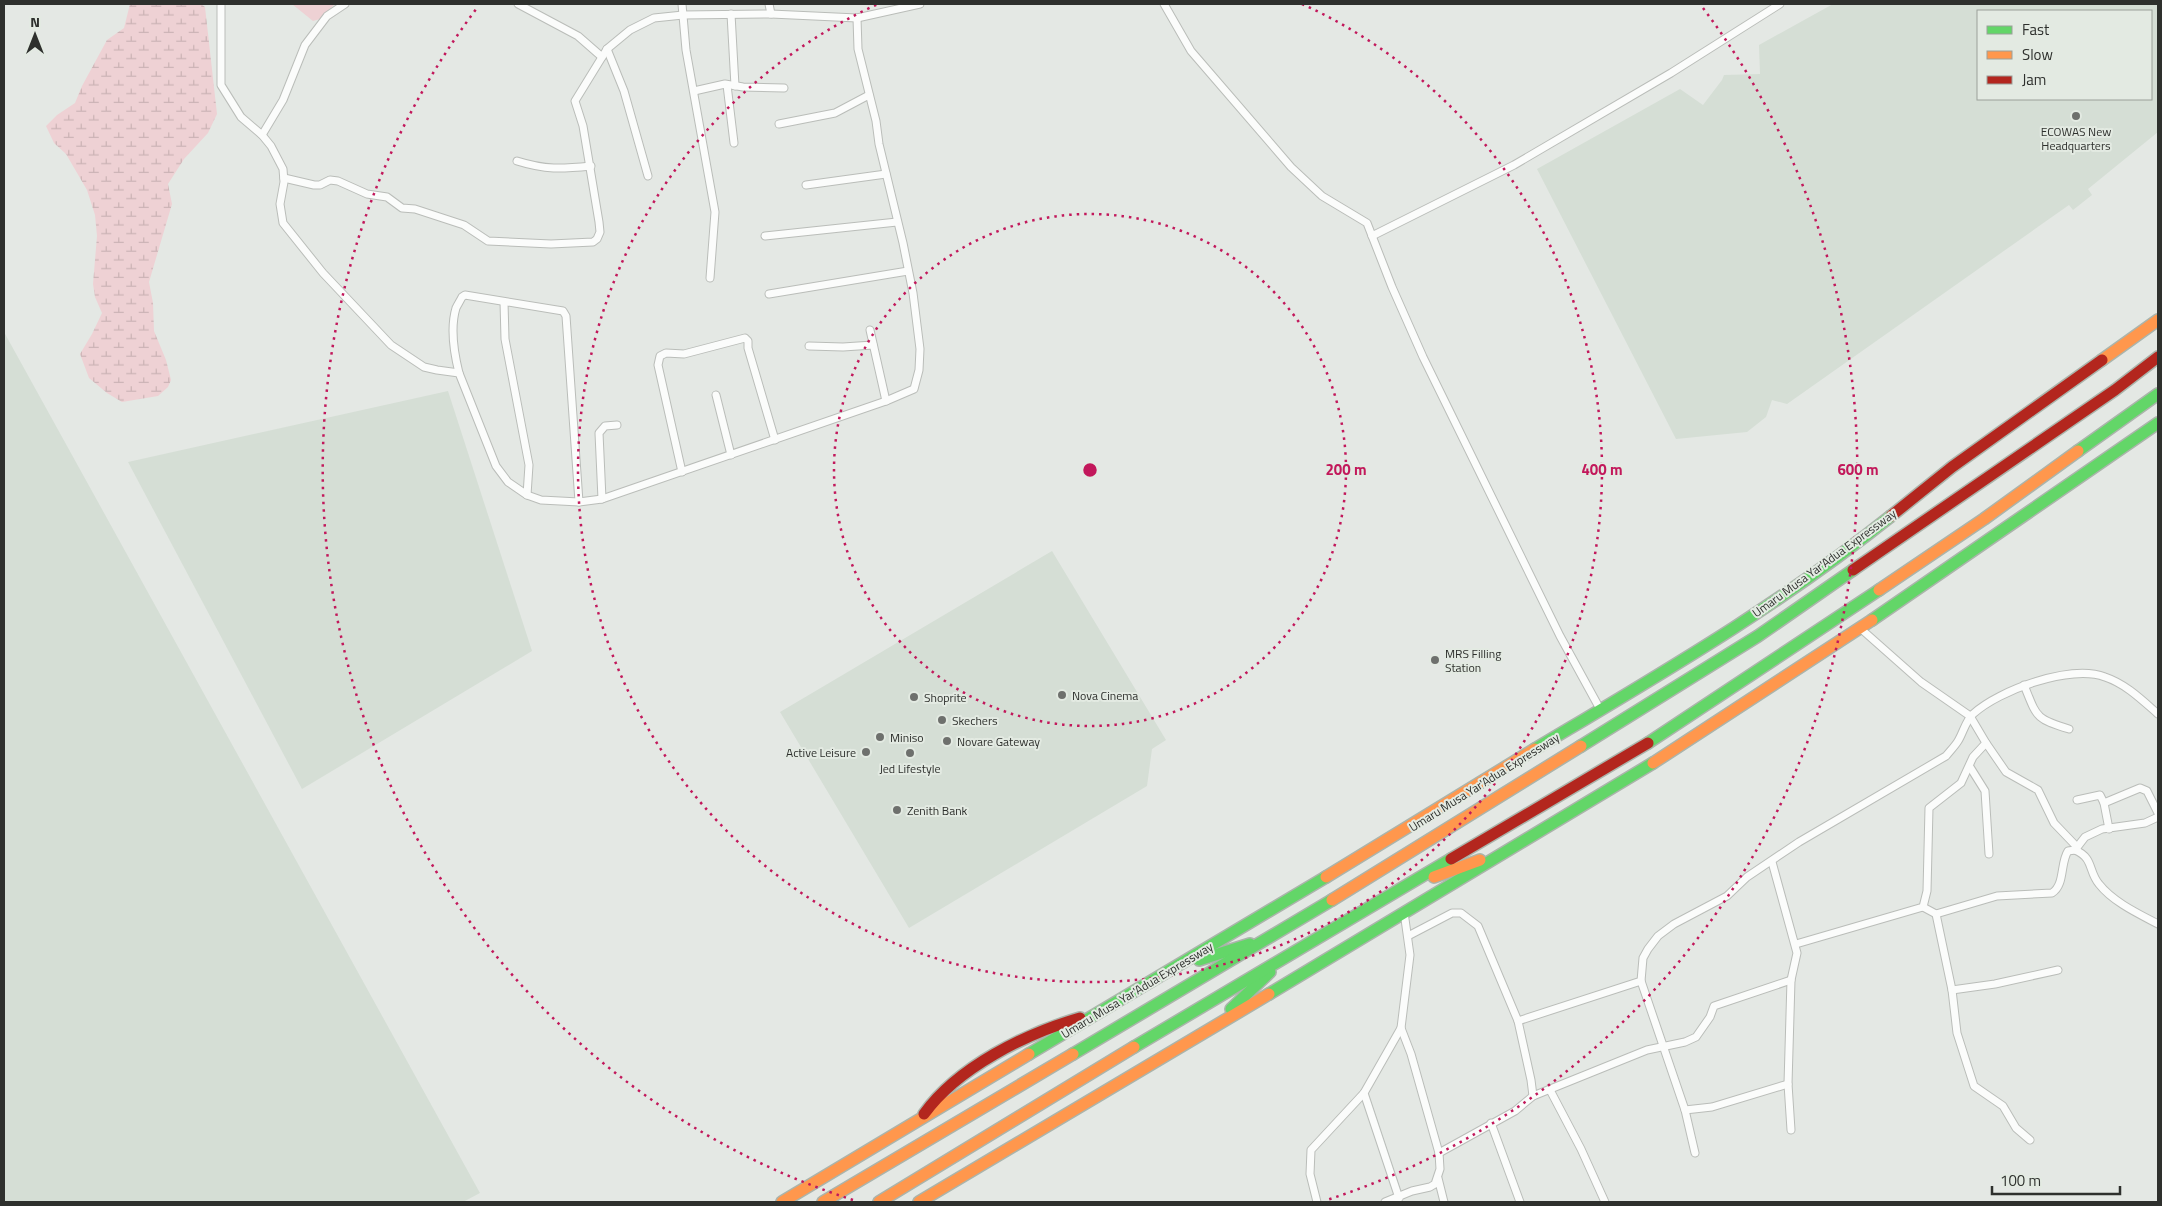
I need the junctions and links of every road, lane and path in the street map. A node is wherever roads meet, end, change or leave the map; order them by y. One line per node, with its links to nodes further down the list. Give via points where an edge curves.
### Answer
1 (221, 4): 21 (street, via 222,85 241,117)
2 (345, 4): 21 (street, via 327,16 306,45 283,100)
3 (518, 4): 14 (street, via 578,36)
4 (682, 4): 11 (street)
5 (769, 4): 10 (street)
6 (920, 4): 12 (street)
7 (1164, 4): 31 (street, via 1191,51 1291,167 1322,196 1367,223)
8 (1780, 4): 31 (street, via 1671,73 1514,165)
9 (731, 14): 10 (street); 11 (street); 16 (street)
10 (770, 14): 12 (street)
11 (683, 15): 13 (street, via 654,18 630,30); 18 (street)
12 (857, 18): 19 (street, via 858,49)
13 (608, 49): 14 (street); 26 (street, via 624,91)
14 (602, 57): 24 (street, via 575,101)
15 (727, 84): 16 (street); 18 (street); 22 (street)
16 (735, 86): 17 (street)
17 (784, 88)
18 (694, 92): 33 (street, via 715,212)
19 (869, 95): 20 (street, via 834,113); 25 (street)
20 (779, 124)
21 (262, 135): 27 (street, via 278,159)
22 (734, 143)
23 (517, 161): 24 (street, via 540,168)
24 (591, 166): 27 (street, via 600,232 597,239 586,243 488,241 464,225 402,208 387,198 367,194 338,181 314,185)
25 (886, 174): 28 (street); 29 (street)
26 (648, 176)
27 (284, 178): 41 (street, via 280,204 283,223 323,273 391,345 424,367)
28 (806, 185)
29 (897, 222): 30 (street); 32 (street)
30 (765, 236)
31 (1372, 236): 55 (street, via 1399,304 1458,429 1560,636)
32 (908, 271): 34 (street); 44 (street, via 920,349 919,370 914,389)
33 (710, 278)
34 (769, 294)
35 (504, 302): 41 (street, via 462,297 456,308 454,324 454,350); 50 (street, via 505,339 529,464); 52 (street, via 563,311 566,316)
36 (2158, 320): 55 (highway, Umaru Musa Yar'Adua Expressway, via 1952,467 1815,572 1706,647)
37 (870, 330): 38 (street)
38 (873, 345): 39 (street); 44 (street)
39 (809, 346)
40 (2158, 357): 70 (highway, Umaru Musa Yar'Adua Expressway, via 1758,636)
41 (459, 373): 50 (street, via 496,466 508,482)
42 (2158, 394): 72 (highway, via 1984,520 1669,731)
43 (716, 395): 48 (street)
44 (886, 401): 47 (street)
45 (2158, 422): 53 (highway)
46 (617, 425): 51 (street, via 605,426 599,433)
47 (775, 440): 48 (street); 49 (street, via 745,338 684,354 666,353 660,356 658,365)
48 (731, 455): 49 (street)
49 (682, 472): 51 (street)
50 (526, 495): 52 (street, via 541,500)
51 (602, 499): 52 (street)
52 (579, 502)
53 (1860, 628): 57 (street, via 1921,682); 68 (highway, via 1632,777)
54 (2024, 685): 56 (street, via 2046,679 2094,674 2136,694); 57 (street, via 1988,702); 58 (street, via 2039,717)
55 (1600, 709): 61 (highway, Umaru Musa Yar'Adua Expressway)
56 (2158, 714)
57 (1970, 716): 59 (street); 71 (street, via 1957,743 1946,756 1799,842)
58 (2069, 729)
59 (1986, 742): 60 (street, via 1973,757); 67 (street, via 2006,772 2038,790 2054,823)
60 (1970, 767): 69 (street, via 1985,790); 73 (street, via 1961,783 1929,808 1927,891)
61 (1469, 789): 70 (highway); 81 (highway, Umaru Musa Yar'Adua Expressway)
62 (2077, 800): 63 (street, via 2100,795)
63 (2104, 803): 64 (street, via 2142,788); 66 (street)
64 (2158, 813)
65 (2158, 817): 66 (street, via 2145,824)
66 (2109, 829): 67 (street, via 2085,837)
67 (2076, 849): 75 (street, via 2068,851 2064,858 2060,883 2052,892 1997,896); 76 (street, via 2090,861 2099,884)
68 (1509, 850): 72 (highway); 74 (highway)
69 (1990, 854)
70 (1401, 857): 78 (highway, Umaru Musa Yar'Adua Expressway)
71 (1772, 862): 79 (street); 84 (street, via 1747,877 1727,896 1658,936 1643,958)
72 (1403, 888): 80 (highway)
73 (1923, 907): 75 (street); 79 (street)
74 (1404, 912): 77 (street); 87 (highway)
75 (1936, 914): 85 (street)
76 (2158, 924)
77 (1408, 936): 86 (street, via 1452,913 1470,918 1478,926); 88 (street, via 1410,954)
78 (1272, 937): 81 (highway); 105 (highway, Umaru Musa Yar'Adua Expressway)
79 (1796, 944): 83 (street, via 1797,959)
80 (1287, 956): 87 (highway); 106 (highway)
81 (1178, 966): 101 (highway, Umaru Musa Yar'Adua Expressway)
82 (2058, 970): 85 (street)
83 (1791, 980): 89 (street, via 1714,1006 1696,1037); 90 (street)
84 (1641, 981): 86 (street); 89 (street)
85 (1952, 990): 97 (street, via 1957,1033 1974,1086 2003,1106 2016,1128)
86 (1518, 1022): 93 (street)
87 (1214, 1026): 107 (highway)
88 (1401, 1028): 92 (street); 98 (street, via 1412,1054)
89 (1663, 1048): 91 (street, via 1647,1050); 94 (street)
90 (1788, 1084): 94 (street, via 1712,1107); 96 (street)
91 (1550, 1090): 93 (street); 112 (street)
92 (1364, 1093): 102 (street); 108 (street, via 1311,1150 1310,1174)
93 (1533, 1096): 95 (street, via 1515,1111)
94 (1685, 1110): 99 (street)
95 (1491, 1123): 98 (street); 111 (street)
96 (1791, 1130)
97 (2030, 1140)
98 (1440, 1153): 100 (street)
99 (1695, 1153)
100 (1438, 1178): 102 (street, via 1430,1187); 110 (street)
101 (813, 1184): 103 (highway, Umaru Musa Yar'Adua Expressway); 104 (highway)
102 (1398, 1198): 109 (street)
103 (782, 1202)
104 (793, 1202)
105 (823, 1202)
106 (878, 1202)
107 (919, 1202)
108 (1318, 1202)
109 (1384, 1202)
110 (1444, 1202)
111 (1520, 1202)
112 (1605, 1202)

